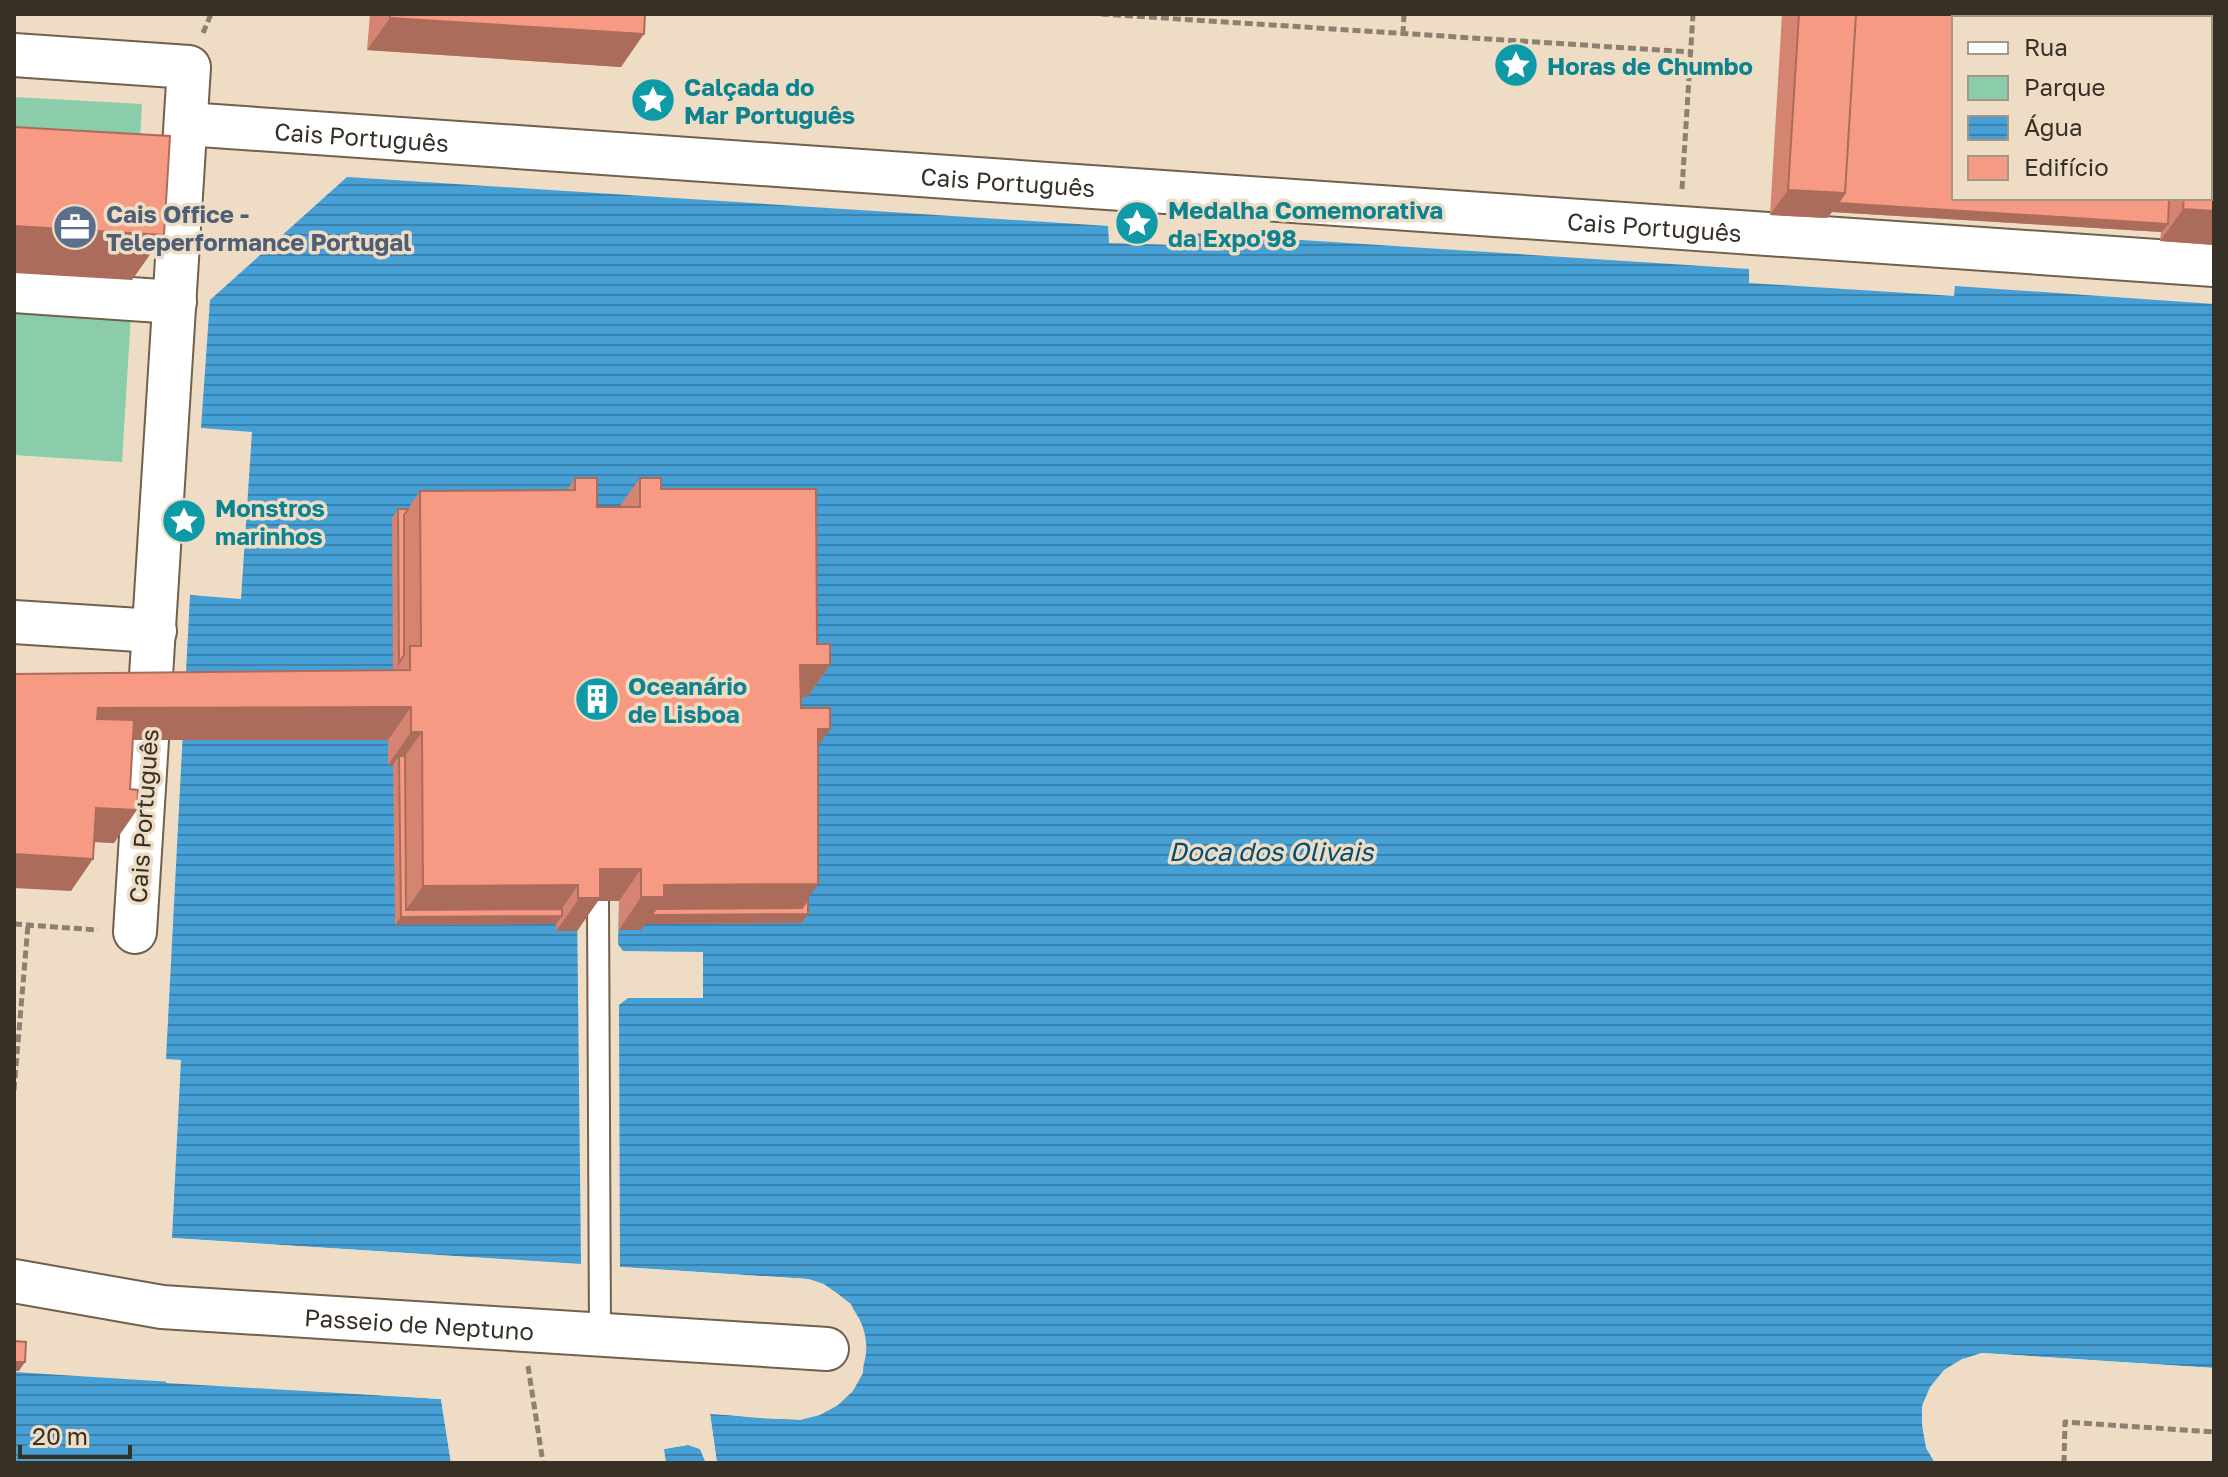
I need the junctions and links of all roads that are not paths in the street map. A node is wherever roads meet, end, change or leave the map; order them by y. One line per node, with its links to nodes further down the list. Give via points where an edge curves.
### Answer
1 (14, 55): 2 (street, Cais Português, via 189,67)
2 (186, 124): 3 (street, Cais Português); 5 (street, Cais Português)
3 (2214, 265)
4 (14, 291): 5 (street)
5 (175, 302): 7 (street, Cais Português)
6 (14, 622): 7 (street)
7 (155, 631): 9 (street, Cais Português)
8 (598, 901): 11 (lane)
9 (135, 932)
10 (14, 1281): 11 (street, Passeio de Neptuno, via 162,1307)
11 (600, 1335): 12 (street, Passeio de Neptuno)
12 (827, 1349)

